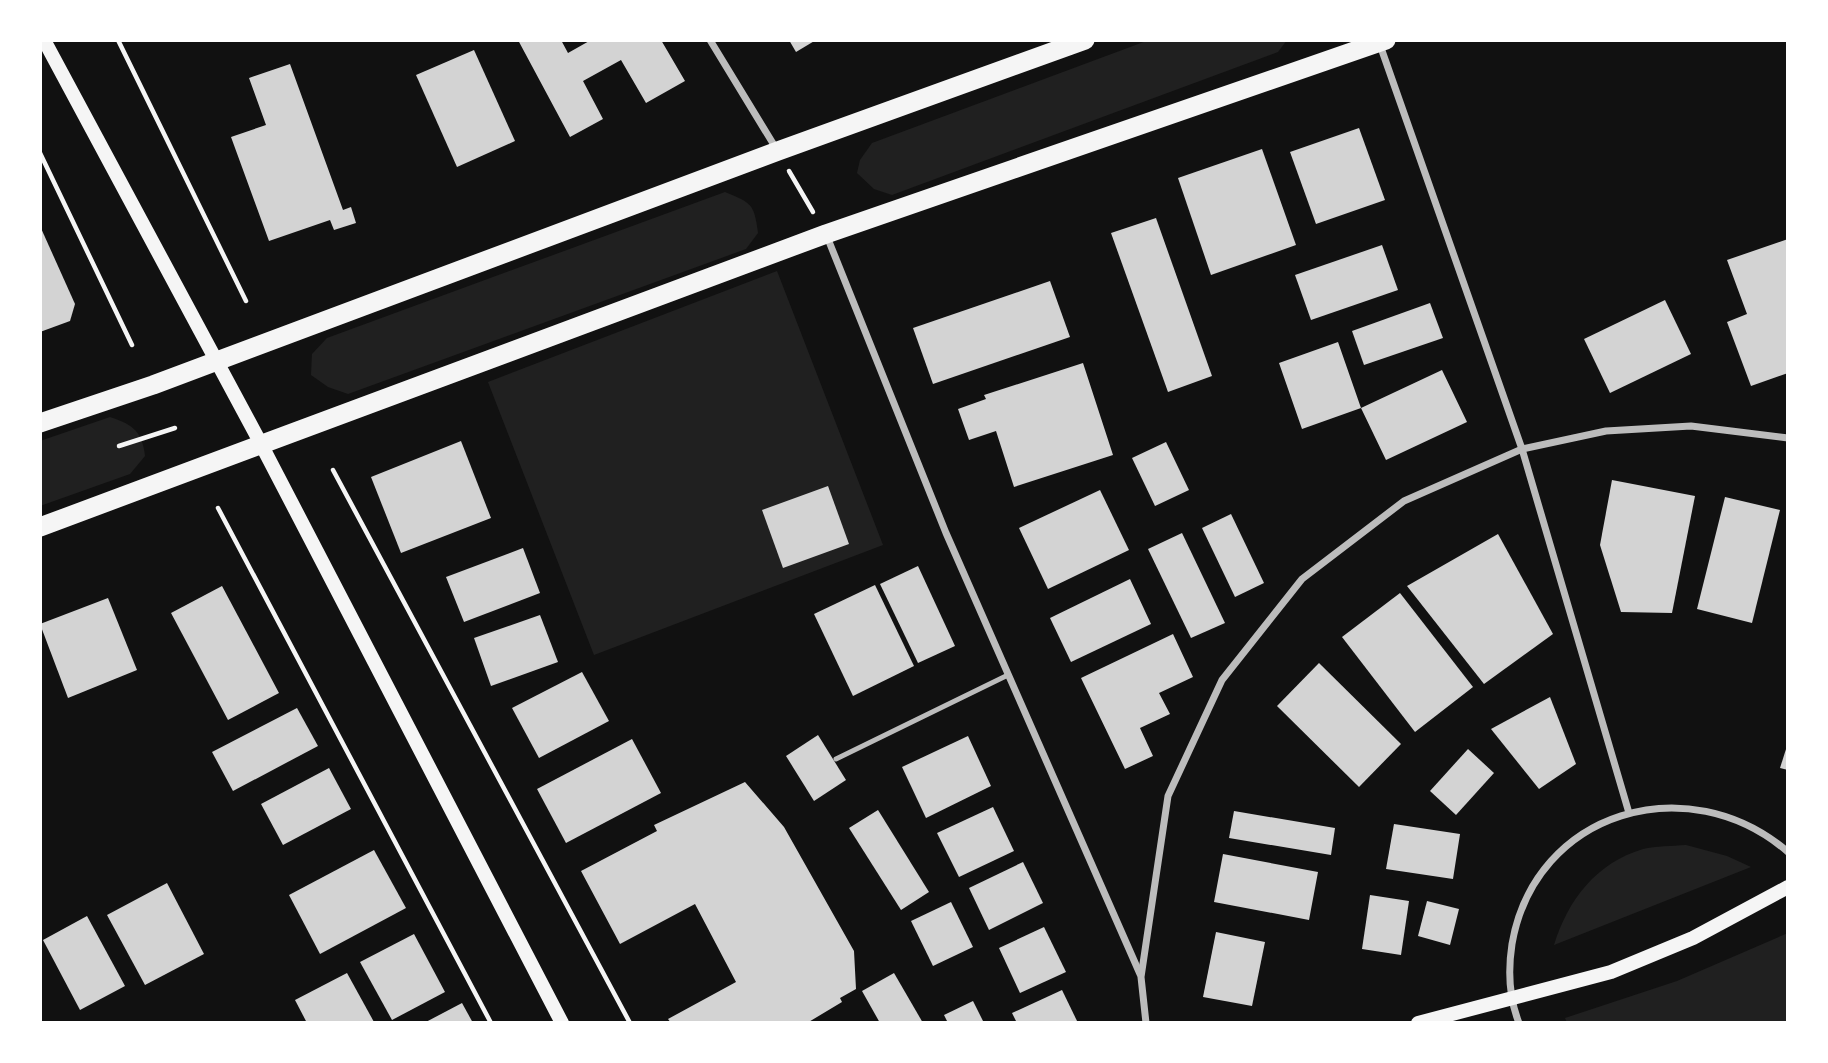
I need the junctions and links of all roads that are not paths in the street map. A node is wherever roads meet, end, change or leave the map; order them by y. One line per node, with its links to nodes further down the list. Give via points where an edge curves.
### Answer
1 (44, 40): 7 (main road)
2 (710, 40): 5 (street)
3 (1085, 40): 5 (highway)
4 (1383, 42): 6 (highway); 11 (street)
5 (778, 152): 7 (highway)
6 (826, 233): 10 (highway); 13 (street)
7 (216, 361): 8 (highway); 10 (main road)
8 (40, 423)
9 (1788, 438): 11 (street, via 1691,426 1606,431)
10 (260, 442): 12 (highway); 20 (main road)
11 (1522, 449): 15 (street); 18 (street, via 1404,501 1302,579 1222,680 1168,796)
12 (40, 527)
13 (1008, 675): 14 (lane); 18 (street)
14 (836, 759)
15 (1629, 813): 16 (street, via 1686,807 1730,815 1767,834); 19 (street, via 1600,824 1563,849 1535,882 1516,922 1509,966)
16 (1788, 852)
17 (1788, 887): 19 (main road, via 1693,938 1611,972)
18 (1141, 976): 21 (street)
19 (1513, 999): 22 (main road); 23 (street)
20 (562, 1023)
21 (1146, 1023)
22 (1418, 1023)
23 (1519, 1023)

